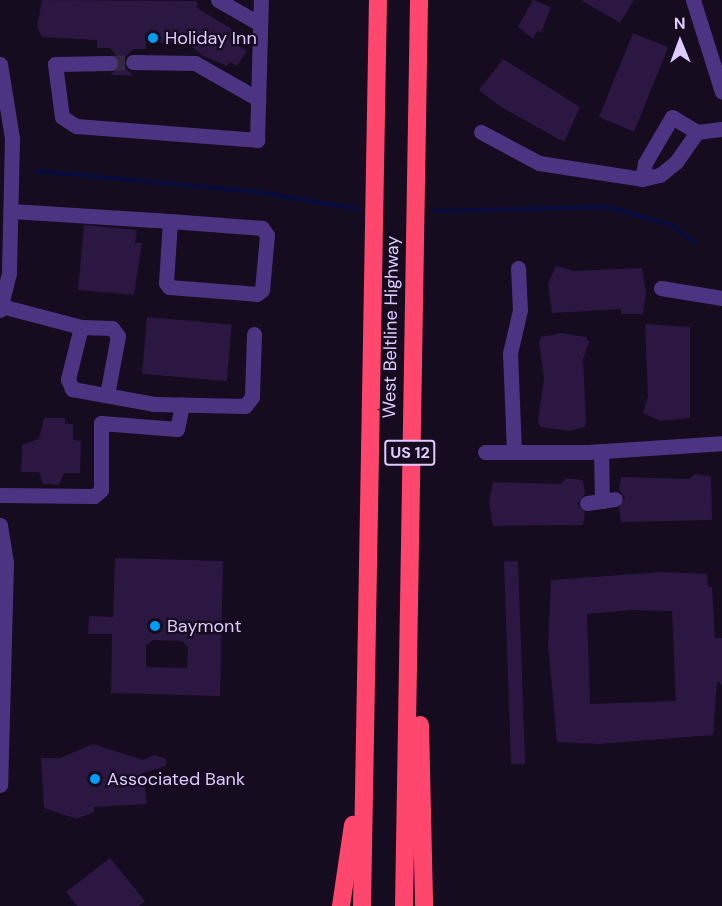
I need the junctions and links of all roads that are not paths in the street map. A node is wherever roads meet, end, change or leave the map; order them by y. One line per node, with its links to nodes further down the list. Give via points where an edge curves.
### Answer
1 (218, 0): 6 (street)
2 (261, 0): 6 (street)
3 (378, 0): 35 (highway, West Beltline Highway / US 12)
4 (419, 0): 32 (highway, West Beltline Highway / US 12)
5 (693, 0): 10 (street)
6 (260, 24): 11 (street)
7 (133, 62): 11 (street, via 195,63)
8 (110, 63): 11 (street, via 55,64 62,117 76,126 257,140)
9 (0, 64): 16 (street, via 12,121)
10 (722, 92)
11 (258, 99)
12 (722, 129): 14 (street)
13 (481, 132): 15 (street, via 539,163)
14 (697, 132): 15 (street, via 676,162 660,175); 15 (street, via 672,117 645,163)
15 (642, 179)
16 (11, 211): 17 (street); 21 (street, via 9,273)
17 (171, 221): 17 (street, via 166,283 169,287 257,294 262,290 267,235 262,228)
18 (518, 268): 29 (street, via 520,310 510,353)
19 (661, 288): 20 (street)
20 (722, 298)
21 (1, 308): 22 (street)
22 (81, 327): 24 (street, via 68,379 72,389); 24 (street, via 112,328 118,336)
23 (254, 334): 25 (street, via 252,396 245,406)
24 (107, 395): 25 (street)
25 (182, 405): 30 (street, via 177,429 101,423 101,490 94,496)
26 (722, 444): 27 (street)
27 (601, 451): 29 (street); 31 (street)
28 (485, 452): 29 (street)
29 (514, 452)
30 (0, 495)
31 (602, 501)
32 (413, 510): 39 (highway, West Beltline Highway / US 12); 40 (highway)
33 (0, 525): 34 (street)
34 (2, 602): 36 (street)
35 (365, 634): 37 (highway, via 354,822); 38 (highway, West Beltline Highway / US 12)
36 (0, 785)
37 (341, 906)
38 (362, 906)
39 (404, 906)
40 (424, 906)

